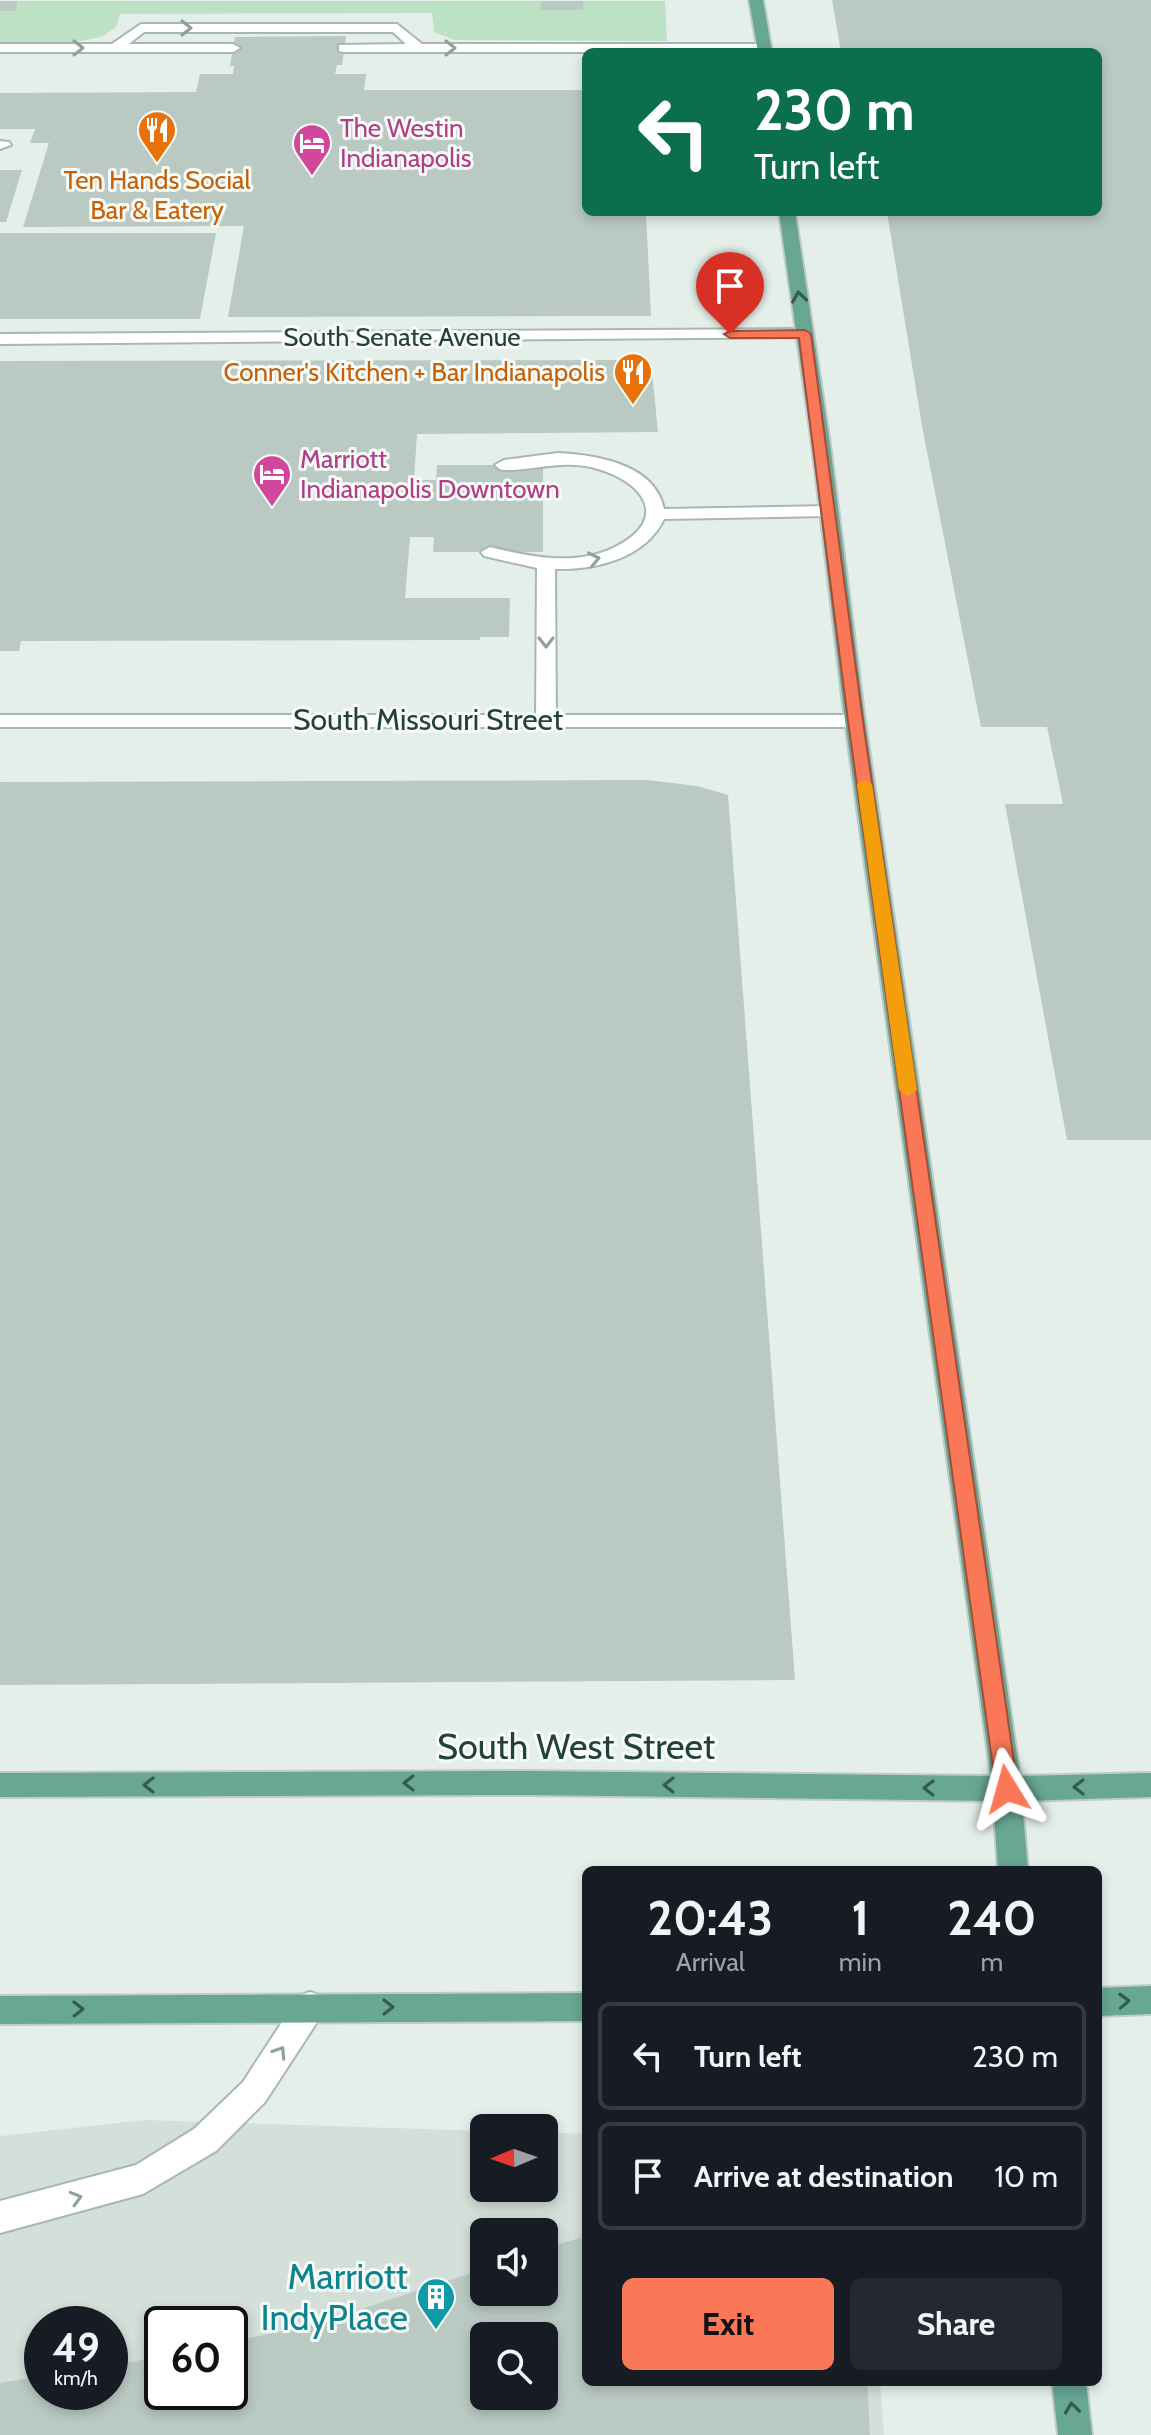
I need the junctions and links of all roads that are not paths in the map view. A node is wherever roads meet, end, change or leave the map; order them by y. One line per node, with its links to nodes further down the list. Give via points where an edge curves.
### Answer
1 (756, 0): 7 (main road)
2 (0, 48): 3 (street, one-way to 3)
3 (115, 48): 4 (street); 6 (street, one-way to 6, via 141,28 397,28)
4 (233, 48)
5 (344, 48): 6 (street)
6 (418, 48): 8 (street, one-way to 8)
7 (764, 48)
8 (582, 49)
9 (788, 216): 10 (main road, one-way to 9)
10 (805, 334): 11 (street, South Senate Avenue); 13 (main road)
11 (0, 339)
12 (504, 465): 14 (street, via 560,458 591,461 640,482 653,497)
13 (828, 511): 14 (street); 19 (main road)
14 (657, 514): 16 (street, one-way to 14, via 609,556 650,531)
15 (490, 552): 16 (street)
16 (546, 564): 17 (street, one-way to 17)
17 (546, 720): 18 (street, South Missouri Street); 19 (street, South Missouri Street)
18 (0, 721)
19 (855, 721): 22 (main road)
20 (0, 1785): 22 (main road, South West Street, one-way to 20, via 527,1783)
21 (1151, 1785): 22 (main road, South West Street, one-way to 22)
22 (1007, 1789): 23 (main road)
23 (1013, 1866)
24 (1151, 2000): 25 (main road, one-way to 24)
25 (1102, 2002)
26 (310, 2006): 27 (main road, one-way to 27); 28 (main road, one-way to 26); 29 (street, one-way to 26, via 143,2179 205,2140 254,2092)
27 (582, 2007)
28 (0, 2010)
29 (0, 2217)
30 (1069, 2386): 31 (main road, one-way to 30)
31 (1075, 2435)

